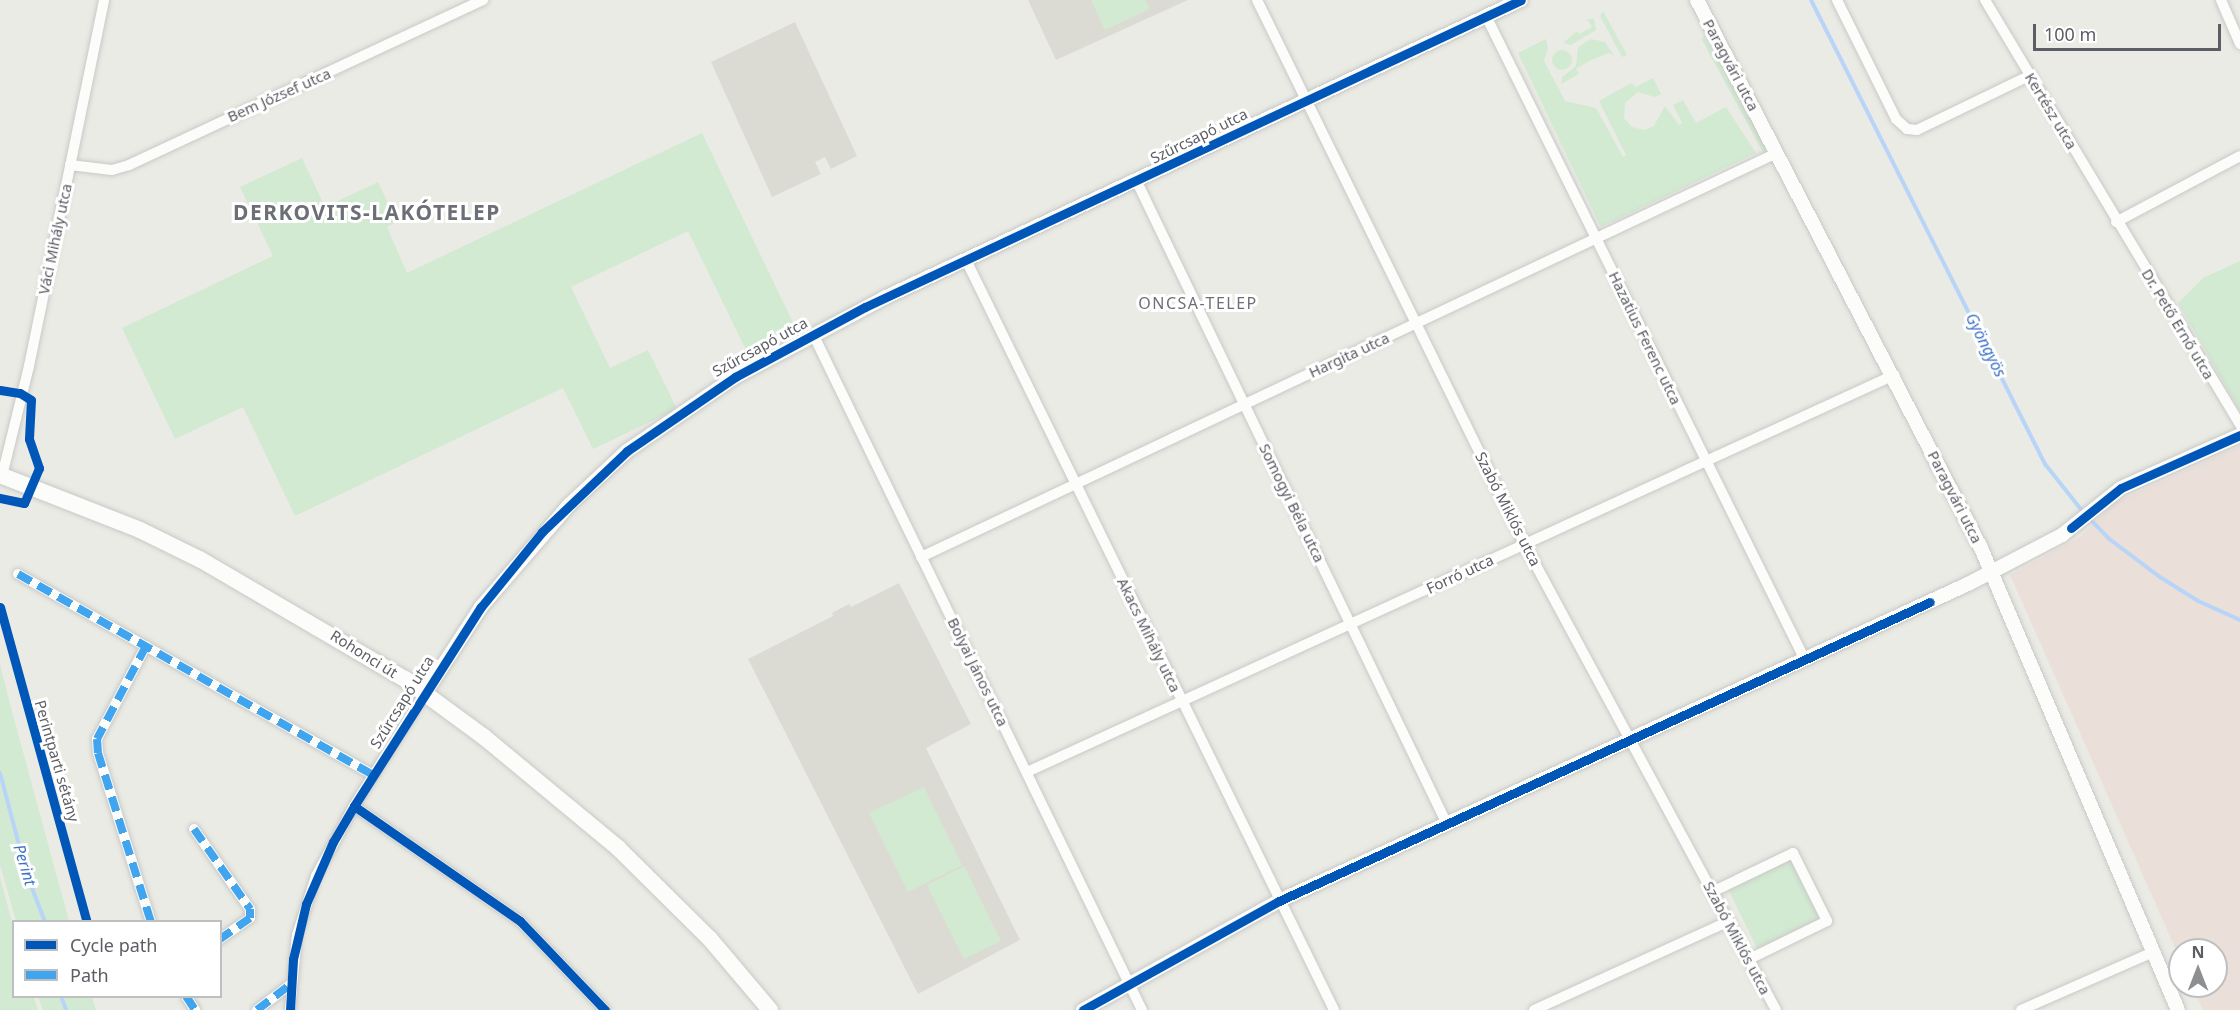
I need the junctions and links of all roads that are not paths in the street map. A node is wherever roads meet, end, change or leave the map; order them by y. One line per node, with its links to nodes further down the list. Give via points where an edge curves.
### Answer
1 (104, 0): 15 (street, Váci Mihály utca)
2 (483, 0): 15 (street, Bem József utca, via 129,165 112,170)
3 (1257, 0): 12 (street, Szabó Miklós utca)
4 (1521, 0): 9 (street, Szűrcsapó utca)
5 (1696, 0): 13 (street, Paragvári utca)
6 (1836, 0): 11 (street, via 1896,119 1907,129 1917,130)
7 (1985, 0): 11 (street, Kertész utca)
8 (2221, 0): 10 (street)
9 (1486, 16): 12 (street, Szűrcsapó utca); 18 (street, Hazatius Ferenc utca)
10 (2240, 44)
11 (2031, 75): 17 (street, Kertész utca)
12 (1306, 101): 16 (street, Szűrcsapó utca); 20 (street, Szabó Miklós utca)
13 (1777, 153): 18 (street, Hargita utca); 22 (street, Paragvári utca)
14 (2240, 156): 17 (street)
15 (70, 165): 27 (street, Váci Mihály utca, via 29,366)
16 (1137, 182): 19 (street, Szűrcsapó utca); 23 (street, Somogyi Béla utca)
17 (2116, 222): 24 (street, Dr. Pető Ernő utca)
18 (1596, 238): 20 (street, Hargita utca); 26 (street, Hazatius Ferenc utca)
19 (966, 260): 21 (street, Szűrcsapó utca); 28 (street, Akacs Mihály utca)
20 (1416, 323): 23 (street, Hargita utca); 29 (street, Szabó Miklós utca)
21 (813, 334): 30 (street, Bolyai János utca); 36 (street, Szűrcsapó utca, via 699,400 603,472 509,571)
22 (1894, 375): 26 (street, Forró utca); 31 (street, Paragvári utca)
23 (1244, 404): 28 (street, Hargita utca); 33 (street, Somogyi Béla utca)
24 (2240, 426)
25 (2240, 435): 31 (street, via 2121,488 2062,535)
26 (1706, 462): 29 (street, Forró utca); 35 (street, Hazatius Ferenc utca)
27 (1, 476): 36 (main road, Rohonci út, via 140,530 201,560 331,632)
28 (1076, 484): 30 (street, Hargita utca); 37 (street, Akacs Mihály utca)
29 (1525, 545): 33 (street, Forró utca); 38 (street, Szabó Miklós utca)
30 (921, 557): 39 (street, Bolyai János utca)
31 (1992, 571): 35 (street); 49 (street, Paragvári utca)
32 (18, 574): 34 (street)
33 (1350, 625): 37 (street, Forró utca); 42 (street, Somogyi Béla utca)
34 (146, 646): 40 (street); 46 (street, via 97,739 98,753)
35 (1805, 660): 38 (street)
36 (425, 693): 40 (street, Szűrcsapó utca); 51 (main road, Rohonci út, via 587,820 657,884)
37 (1182, 702): 39 (street, Forró utca); 45 (street, Akacs Mihály utca)
38 (1628, 740): 42 (street); 44 (street, Szabó Miklós utca)
39 (1027, 772): 53 (street, Bolyai János utca)
40 (373, 775): 41 (street, Szűrcsapó utca)
41 (354, 806): 52 (street, Szűrcsapó utca, via 333,842 306,904); 56 (street, via 520,921)
42 (1447, 824): 45 (street)
43 (194, 829): 48 (street, via 250,909 250,918)
44 (1713, 892): 47 (street, Szabó Miklós utca); 50 (street, via 1793,853 1827,921)
45 (1280, 901): 53 (street); 61 (street, Akacs Mihály utca)
46 (151, 920)
47 (1729, 921): 50 (street, Szabó Miklós utca); 62 (street)
48 (222, 938)
49 (2153, 952): 64 (street); 65 (street, Paragvári utca)
50 (1749, 959): 63 (street, Szabó Miklós utca)
51 (730, 960): 57 (main road, Rohonci út); 58 (main road, Rohonci út)
52 (291, 984): 54 (street); 55 (street, Szűrcsapó utca)
53 (1129, 984): 59 (street); 60 (street, Bolyai János utca)
54 (256, 1010)
55 (290, 1010)
56 (605, 1010)
57 (770, 1010)
58 (783, 1010)
59 (1083, 1010)
60 (1142, 1010)
61 (1334, 1010)
62 (1534, 1010)
63 (1776, 1010)
64 (2021, 1010)
65 (2178, 1010)

